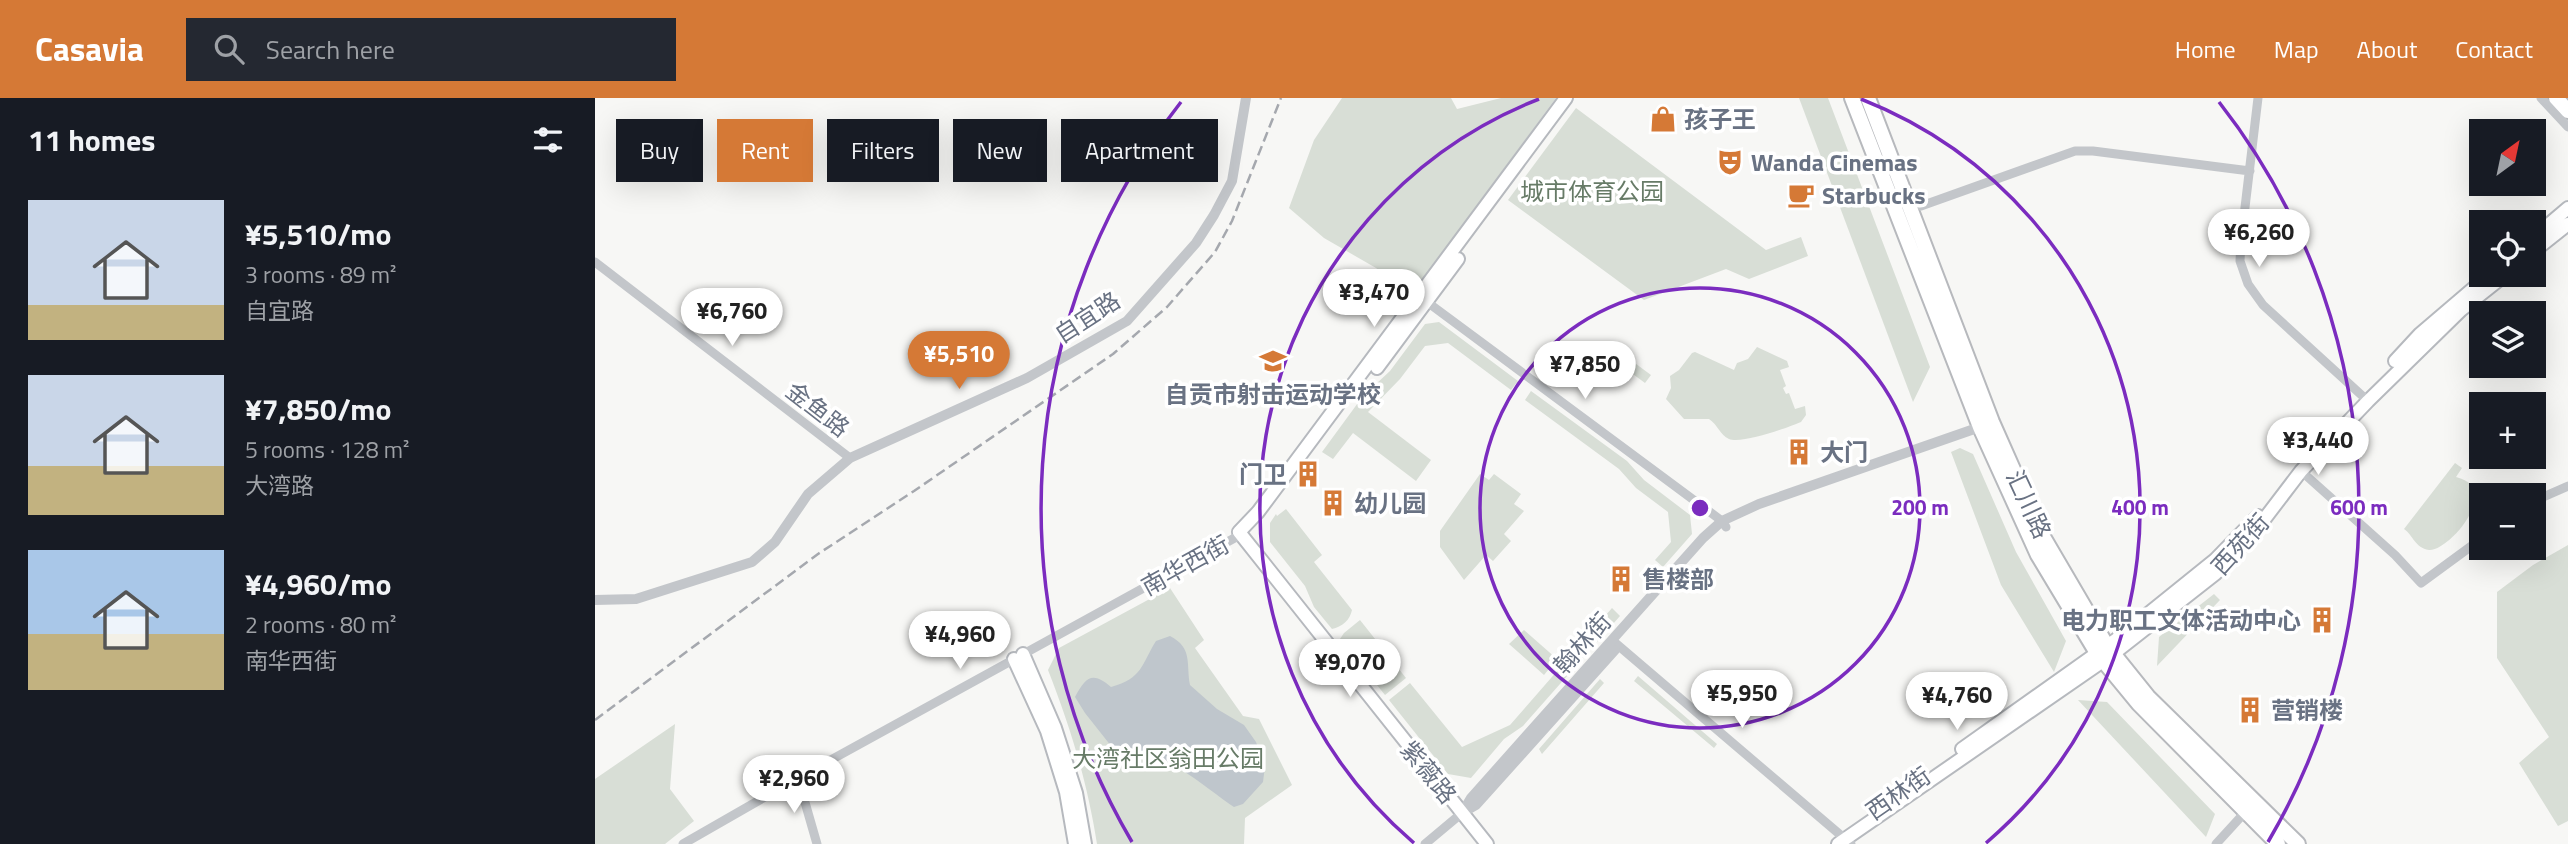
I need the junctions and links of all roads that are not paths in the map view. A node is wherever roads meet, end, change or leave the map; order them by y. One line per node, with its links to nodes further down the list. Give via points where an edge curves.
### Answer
1 (1246, 98): 23 (street, 自宜路, via 1232,181 1214,215 1196,243 1127,321 1027,378)
2 (1566, 98): 20 (main road, 南华西街)
3 (1576, 98): 20 (main road, 南华西街)
4 (1852, 98): 22 (main road, 汇川路)
5 (1868, 98): 32 (main road, 汇川路, via 2019,486)
6 (2257, 98): 11 (street)
7 (2541, 98): 10 (street)
8 (2556, 98): 9 (main road)
9 (2568, 111)
10 (2568, 127)
11 (2250, 171): 12 (street, via 2075,151); 21 (street, via 2240,261 2248,284 2263,305)
12 (1921, 206)
13 (2568, 208): 15 (main road)
14 (2568, 224): 16 (main road)
15 (2546, 227)
16 (2546, 241)
17 (595, 262): 23 (street, 金鱼路)
18 (2475, 287): 21 (main road, via 2420,334)
19 (2491, 287): 21 (main road, 西苑街)
20 (1423, 300): 27 (street); 28 (main road, 南华西街, via 1239,532)
21 (2365, 398): 24 (main road, 西苑街); 32 (main road, via 2215,560)
22 (1982, 431): 27 (street, 翰林街, via 1759,504); 32 (main road, 汇川路, via 2038,555)
23 (850, 458): 30 (street, 自宜路, via 808,494 775,542 752,562 636,599)
24 (2301, 471): 29 (street, via 2421,583); 32 (main road, 西苑街, via 2253,534 2215,574)
25 (2568, 486): 26 (street)
26 (2546, 496)
27 (1724, 524): 31 (street, 翰林街, via 1703,538)
28 (1242, 537): 33 (street, 南华西街); 36 (main road, 紫薇路)
29 (2469, 548)
30 (595, 600)
31 (1616, 643): 36 (street, 翰林街); 37 (street)
32 (2105, 654): 35 (main road, 汇川路); 37 (main road, 西林街)
33 (1018, 656): 34 (street, 南华西街); 40 (main road, via 1066,792); 41 (main road, via 1055,728 1076,793)
34 (799, 778): 38 (street, 南华西街); 39 (street)
35 (2249, 808): 45 (street); 46 (main road, 汇川路); 47 (main road, 汇川路)
36 (1462, 813): 42 (street, 翰林街); 43 (main road, 紫薇路)
37 (1844, 840): 44 (main road, 西林街)
38 (683, 844)
39 (817, 844)
40 (1075, 844)
41 (1085, 844)
42 (1425, 844)
43 (1487, 844)
44 (1827, 844)
45 (2216, 844)
46 (2278, 844)
47 (2298, 844)

